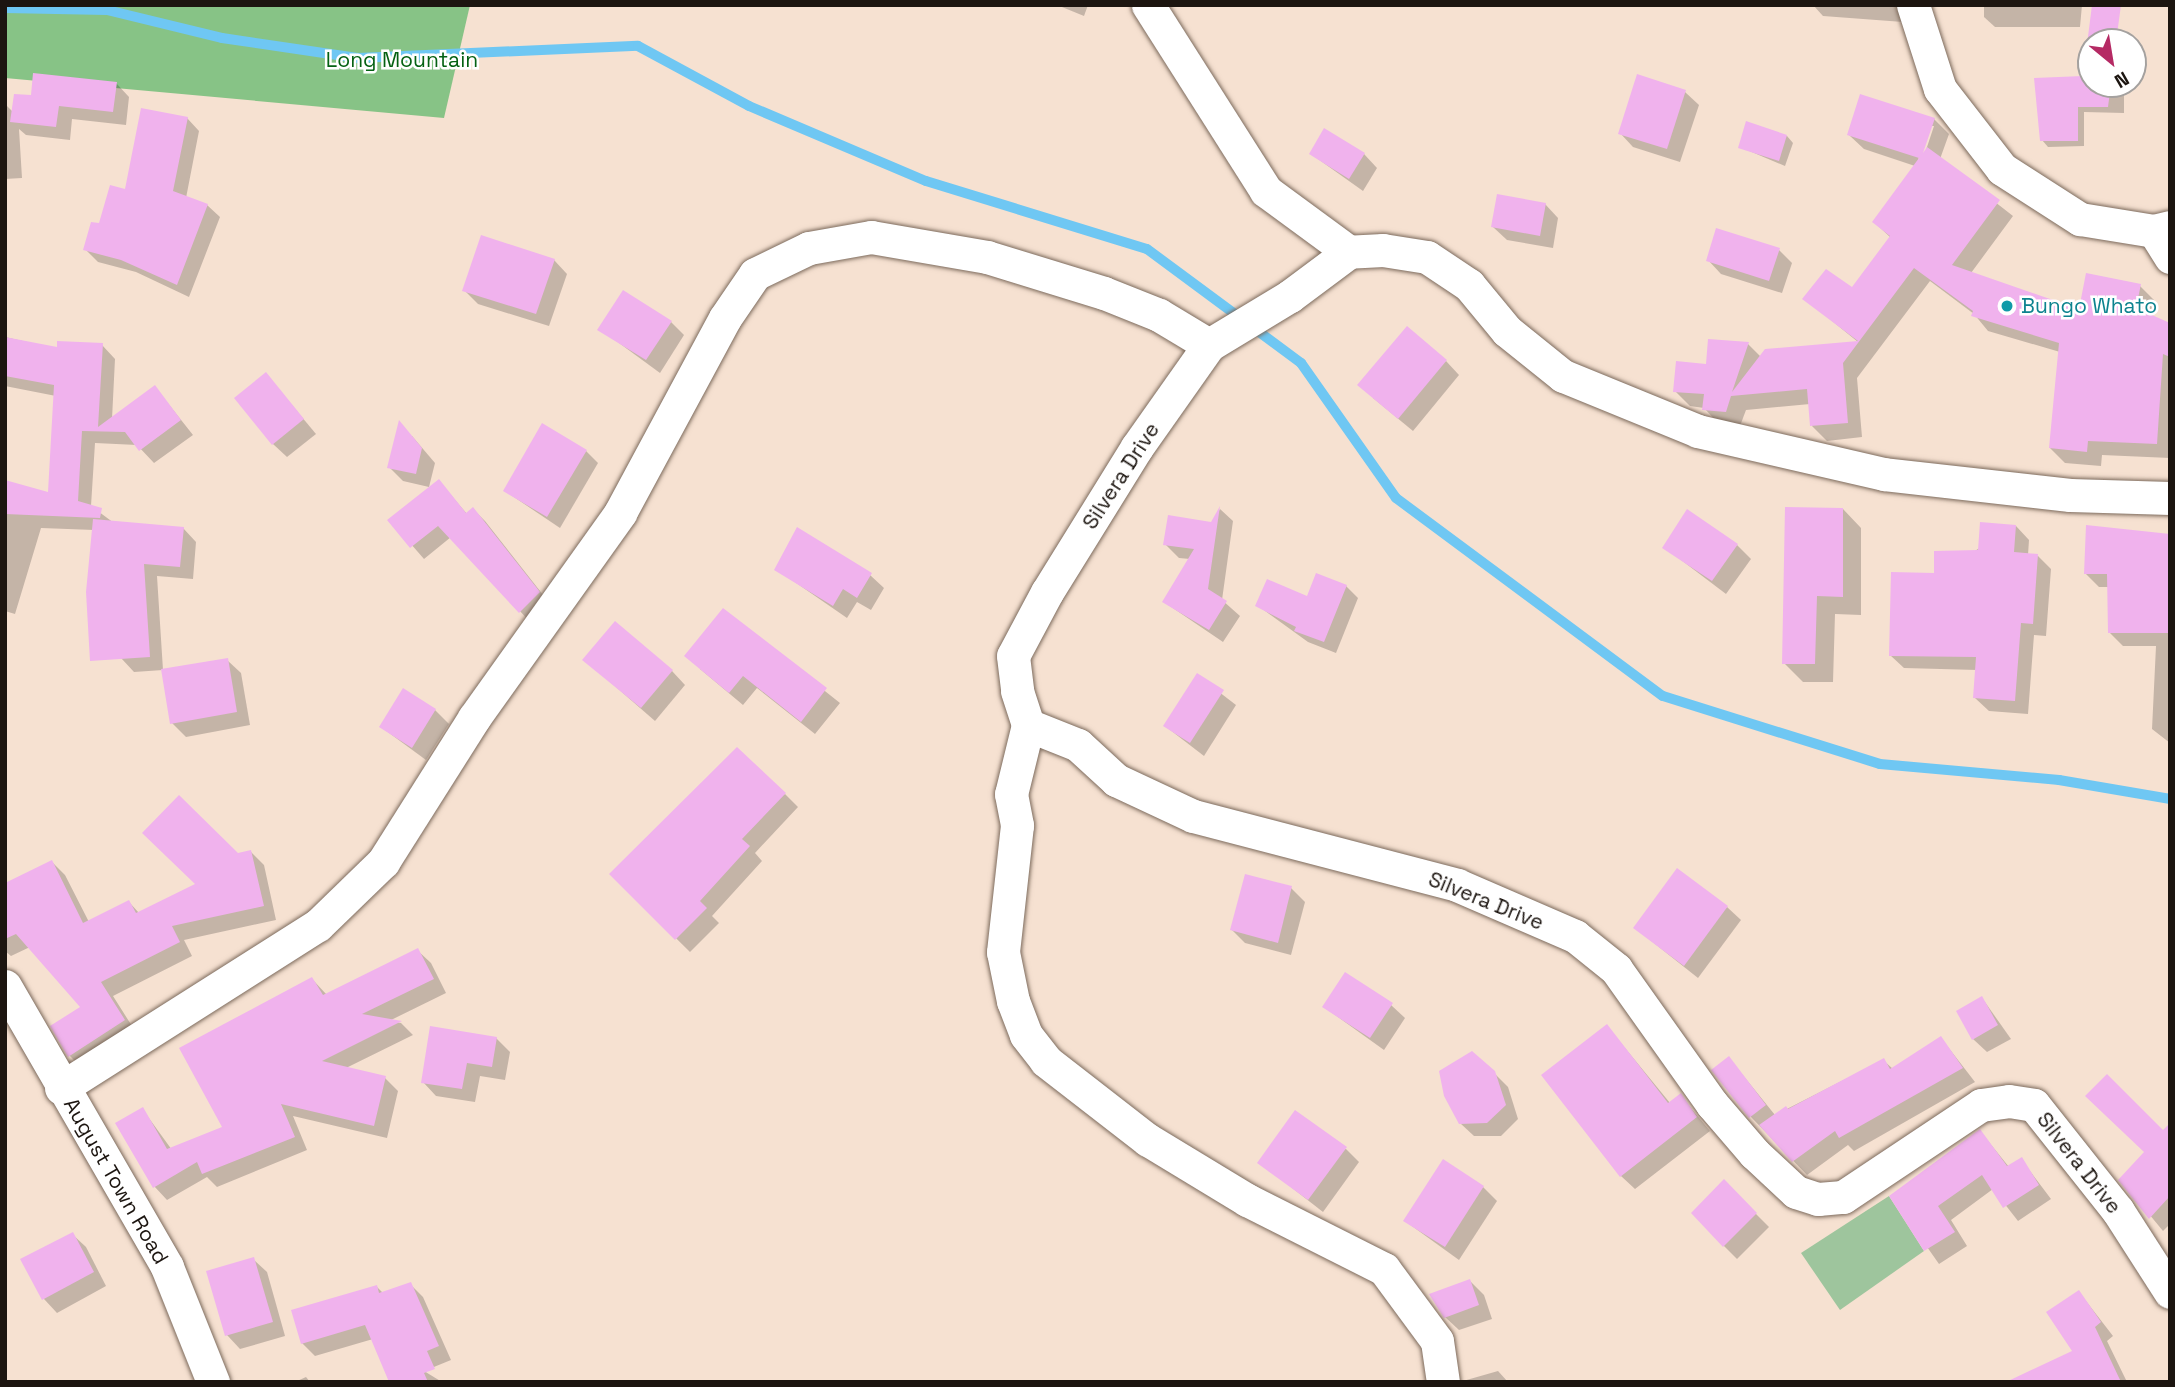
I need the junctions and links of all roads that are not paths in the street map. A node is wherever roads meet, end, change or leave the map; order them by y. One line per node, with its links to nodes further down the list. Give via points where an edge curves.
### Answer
1 (1148, 5): 4 (street, via 1266,191)
2 (1913, 5): 3 (street, via 1940,89 2001,169 2080,219)
3 (2165, 239)
4 (1349, 252): 5 (street, via 1290,296); 6 (street, via 1383,250 1427,257 1469,285 1507,331 1563,376 1698,431 1884,474 2070,495)
5 (1222, 337): 7 (street, Silvera Drive, via 1138,447 1047,592 1013,656 1017,691); 9 (street, via 1104,293 987,257 871,237 808,248 755,274 725,318 620,513 474,718 383,862 308,932)
6 (2170, 498)
7 (1028, 724): 10 (street, Silvera Drive, via 1078,745 1116,780 1194,816 1457,885 1575,936 1615,969 1712,1104 1796,1192 1818,1199 1843,1197 1982,1105 2009,1101 2034,1105 2118,1211); 12 (street, via 1011,794 1017,824 1003,952 1026,1035 1046,1061 1148,1140 1247,1200 1384,1269 1437,1341)
8 (5, 986): 9 (street, August Town Road)
9 (61, 1088): 11 (street, August Town Road, via 167,1267)
10 (2170, 1292)
11 (213, 1382)
12 (1443, 1382)

